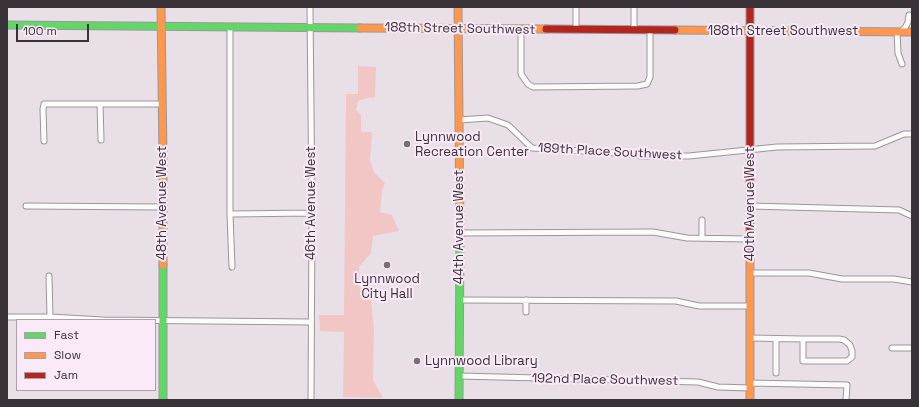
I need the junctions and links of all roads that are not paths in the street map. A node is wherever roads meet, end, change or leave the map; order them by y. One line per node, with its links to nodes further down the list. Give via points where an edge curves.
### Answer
1 (161, 7): 9 (street, 48th Avenue West)
2 (310, 7): 11 (street, 46th Avenue West)
3 (458, 7): 12 (street, 44th Avenue West)
4 (576, 7): 14 (street)
5 (634, 7): 15 (street)
6 (750, 7): 17 (street, 40th Avenue West)
7 (912, 24): 18 (street, via 909,15 906,25)
8 (7, 25): 9 (street, 188th Street Southwest)
9 (161, 26): 10 (street, 188th Street Southwest); 22 (street, 48th Avenue West)
10 (230, 27): 11 (street, 188th Street Southwest); 32 (street)
11 (310, 27): 12 (street, 188th Street Southwest); 31 (street, 46th Avenue West)
12 (458, 29): 13 (street, 188th Street Southwest); 23 (street, 44th Avenue West)
13 (521, 30): 14 (street, 188th Street Southwest); 16 (street, via 522,74 528,84 534,86 647,84 650,77)
14 (576, 30): 15 (street, 188th Street Southwest)
15 (634, 30): 16 (street, 188th Street Southwest)
16 (650, 31): 17 (street, 188th Street Southwest)
17 (750, 31): 18 (street, 188th Street Southwest); 27 (street, 40th Avenue West)
18 (899, 32): 19 (street, 188th Street Southwest); 20 (street, via 898,53)
19 (912, 32)
20 (902, 64)
21 (100, 104): 22 (street); 25 (street); 26 (street, via 44,104)
22 (162, 104): 30 (street, 48th Avenue West)
23 (459, 120): 27 (street, 189th Place Southwest, via 488,118 508,125 532,148 642,156 689,156); 35 (street, 44th Avenue West)
24 (912, 134): 27 (street, 189th Place Southwest, via 904,134 875,146 777,147)
25 (102, 140)
26 (44, 141)
27 (750, 150): 29 (street, 40th Avenue West)
28 (26, 206): 30 (street)
29 (750, 206): 33 (street, via 899,210); 37 (street, 40th Avenue West)
30 (162, 207): 50 (street, 48th Avenue West)
31 (312, 213): 32 (street); 51 (street, 46th Avenue West)
32 (230, 214): 38 (street)
33 (912, 216)
34 (702, 220): 36 (street)
35 (460, 233): 36 (street, via 653,232); 42 (street, 44th Avenue West)
36 (702, 238): 37 (street)
37 (750, 239): 39 (street, 40th Avenue West)
38 (232, 267)
39 (750, 273): 41 (street, via 809,273 842,279 894,279); 44 (street, 40th Avenue West)
40 (49, 276): 47 (street)
41 (912, 282)
42 (460, 300): 43 (street); 58 (street, 44th Avenue West)
43 (526, 300): 44 (street, via 676,301 699,306); 45 (street)
44 (750, 306): 52 (street, 40th Avenue West)
45 (526, 312)
46 (7, 317): 47 (street)
47 (50, 318): 48 (street)
48 (76, 319)
49 (156, 320): 50 (street)
50 (163, 320): 51 (street); 60 (street, 48th Avenue West)
51 (311, 322): 61 (street, 46th Avenue West)
52 (750, 338): 53 (street); 59 (street, 40th Avenue West)
53 (776, 338): 54 (street); 57 (street)
54 (803, 339): 54 (street, via 844,340 852,348 852,357 847,361 803,361)
55 (892, 348): 56 (street)
56 (912, 348)
57 (776, 373)
58 (459, 376): 59 (street, 192nd Place Southwest, via 698,382 718,387); 62 (street, 44th Avenue West)
59 (750, 386): 63 (street, 40th Avenue West); 64 (street, 192nd Place Southwest, via 847,385)
60 (163, 400)
61 (311, 400)
62 (459, 400)
63 (750, 400)
64 (846, 400)

